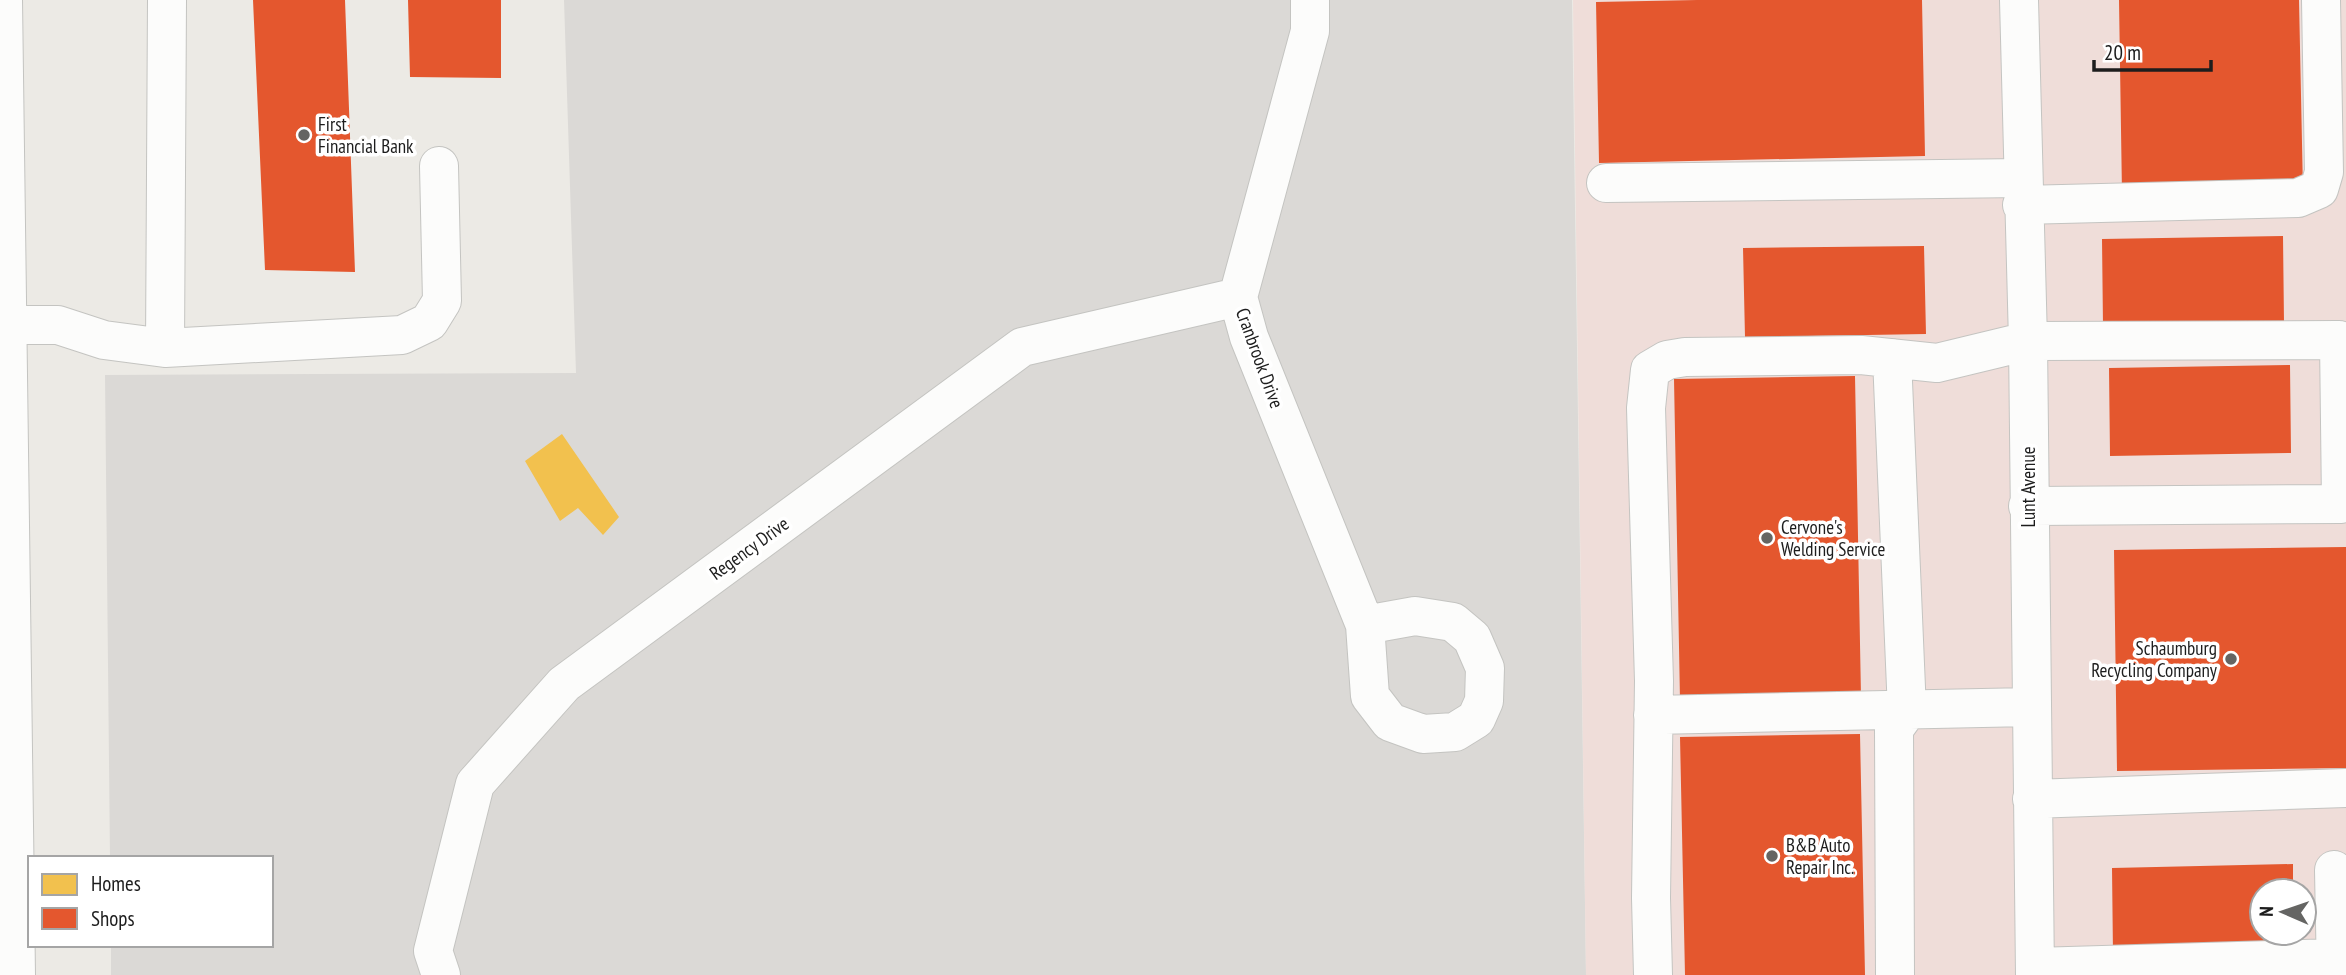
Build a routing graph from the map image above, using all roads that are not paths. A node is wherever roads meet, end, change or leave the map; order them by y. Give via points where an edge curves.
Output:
1 (3, 0) edge
2 (167, 0) edge
3 (1310, 0) edge
4 (2020, 0) edge
5 (2321, 0) edge
6 (439, 166) dead end
7 (1606, 183) dead end
8 (2022, 192) junction
9 (1238, 297) junction
10 (7, 325) junction
11 (2028, 341) junction
12 (165, 348) junction
13 (1892, 358) junction
14 (2028, 506) junction
15 (1365, 625) dead end
16 (2030, 707) junction
17 (1908, 711) junction
18 (1653, 715) junction
19 (2346, 788) edge
20 (2032, 799) junction
21 (2334, 870) dead end
22 (2336, 966) edge
23 (2035, 971) edge
24 (16, 975) edge
25 (441, 975) edge
26 (1653, 975) edge
27 (1895, 975) edge

1 - 10 street
2 - 12 street
3 - 9 street, Cranbrook Drive via 1310,31
4 - 8 street, Lunt Avenue
5 - 8 street via 2324,172 2319,189 2298,198
6 - 12 street via 442,301 429,322 402,335
7 - 8 street
8 - 11 street, Lunt Avenue
9 - 15 street, Cranbrook Drive
9 - 25 street, Regency Drive via 1022,346 564,684 475,784 433,951
10 - 12 street via 58,325 104,340
10 - 24 street
11 - 13 street via 1937,363
11 - 14 street, Lunt Avenue
11 - 14 street via 2339,340 2343,468 2341,504
13 - 17 street
13 - 18 street via 1685,357 1650,370 1646,408
14 - 16 street, Lunt Avenue
16 - 17 street
16 - 20 street, Lunt Avenue
17 - 18 street
17 - 27 street via 1894,729
18 - 26 street
19 - 20 street
20 - 23 street, Lunt Avenue
21 - 22 street
22 - 23 street

